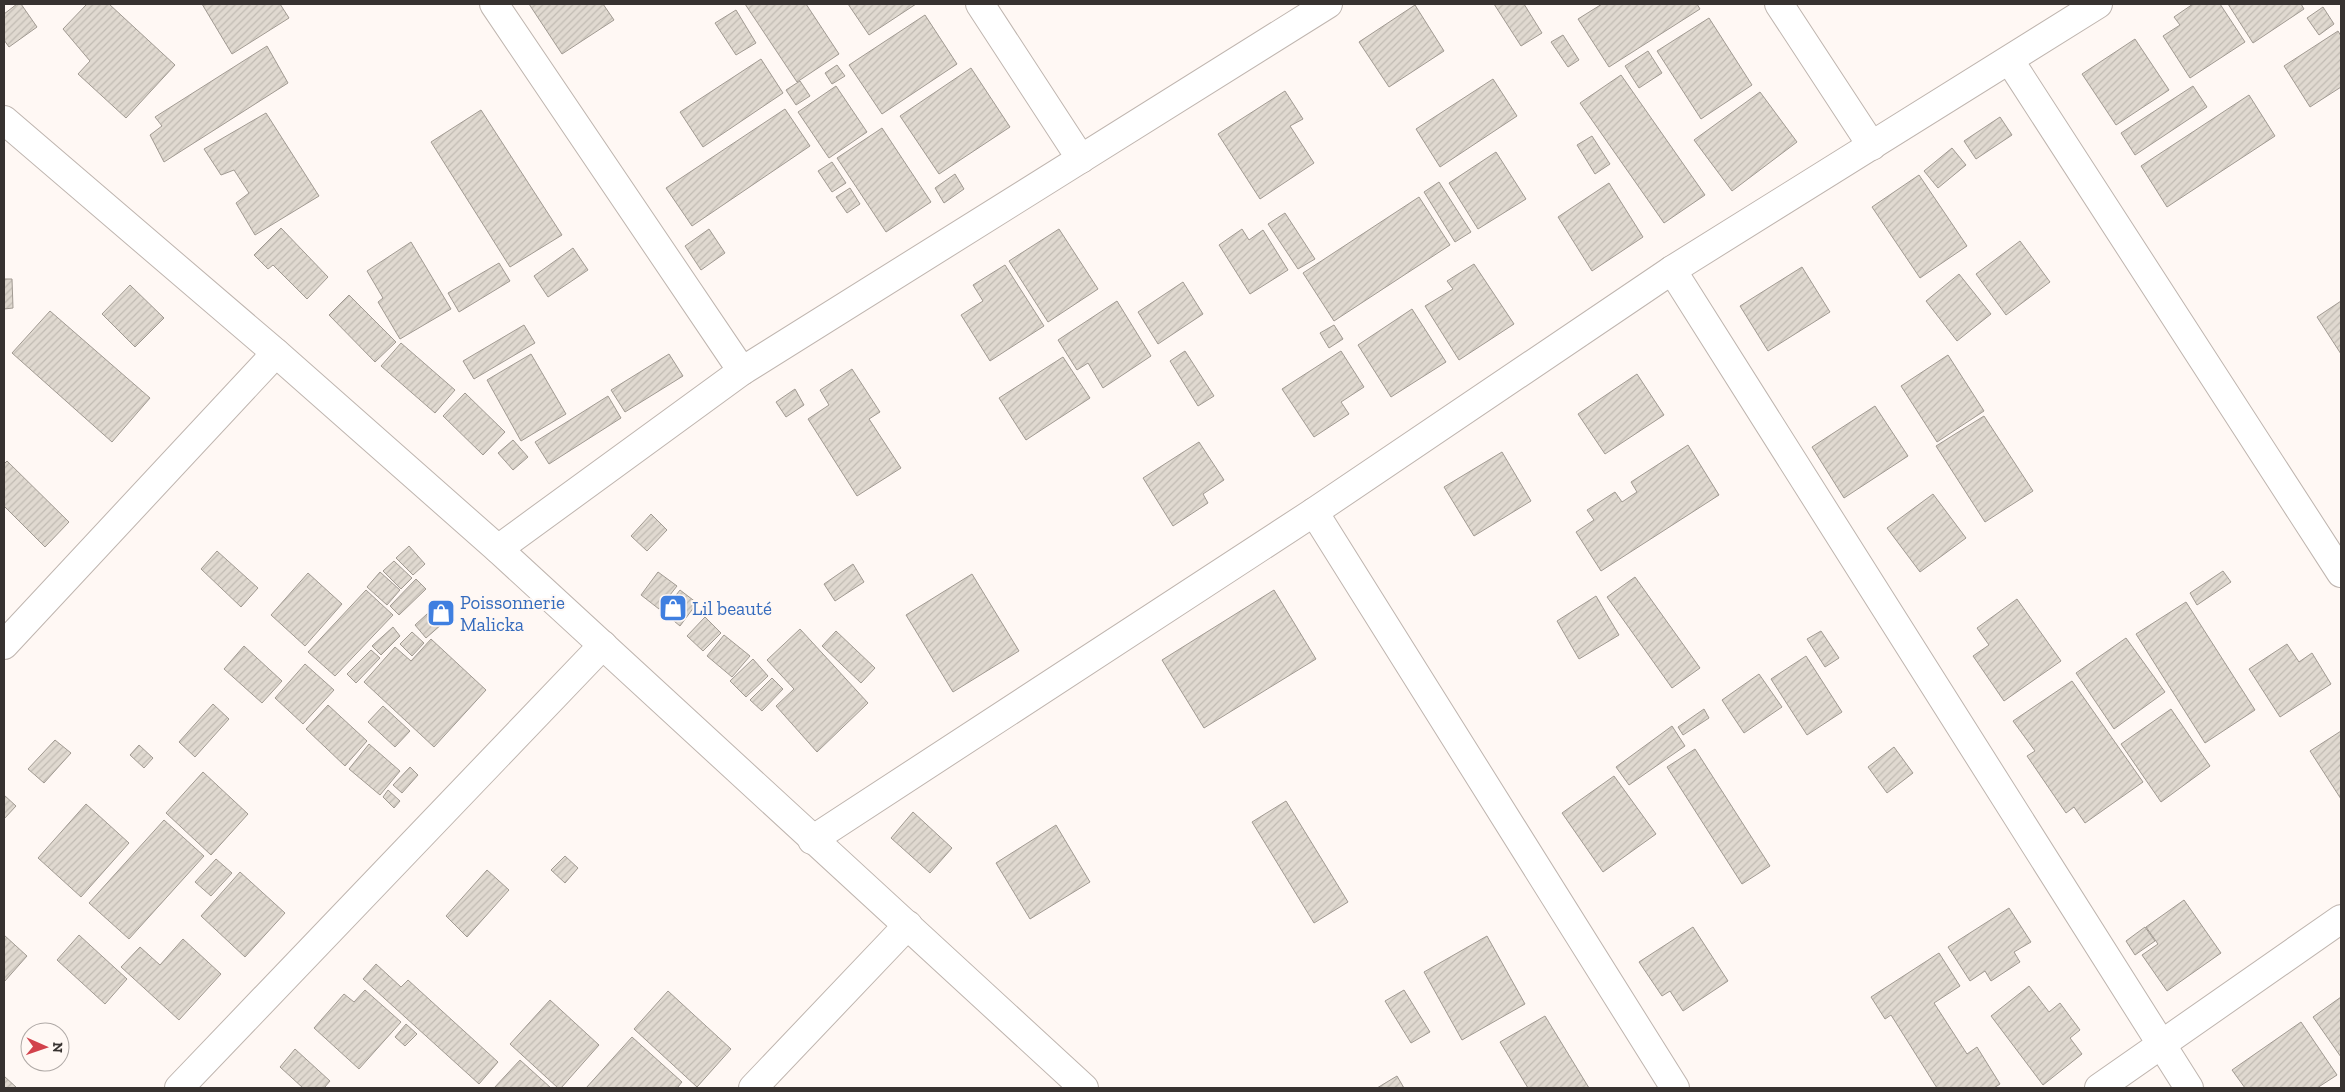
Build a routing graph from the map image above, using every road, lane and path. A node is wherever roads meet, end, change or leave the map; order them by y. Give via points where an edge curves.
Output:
1 (494, 4) edge
2 (980, 4) edge
3 (1328, 4) edge
4 (1779, 4) edge
5 (2098, 4) edge
6 (2010, 61) junction
7 (4, 120) edge
8 (1872, 146) junction
9 (1081, 159) junction
10 (1672, 270) junction
11 (276, 354) junction
12 (742, 371) junction
13 (1314, 512) junction
14 (498, 549) junction
15 (2341, 573) edge
16 (4, 645) edge
17 (604, 645) junction
18 (812, 840) junction
19 (2341, 919) edge
20 (908, 925) junction
21 (2162, 1046) junction
22 (179, 1088) edge
23 (753, 1088) edge
24 (1084, 1088) edge
25 (1675, 1088) edge
26 (2099, 1088) edge
27 (2189, 1088) edge

1 - 12 street
2 - 9 street
3 - 9 street
4 - 8 street
5 - 6 street
6 - 8 street
6 - 15 street
7 - 11 street
8 - 10 street
9 - 12 street
10 - 13 street
10 - 21 street
11 - 14 street
11 - 16 street
12 - 14 street
13 - 18 street
13 - 25 street
14 - 17 street
17 - 18 street
17 - 22 street
18 - 20 street
19 - 21 street
20 - 23 street
20 - 24 street
21 - 26 street
21 - 27 street

